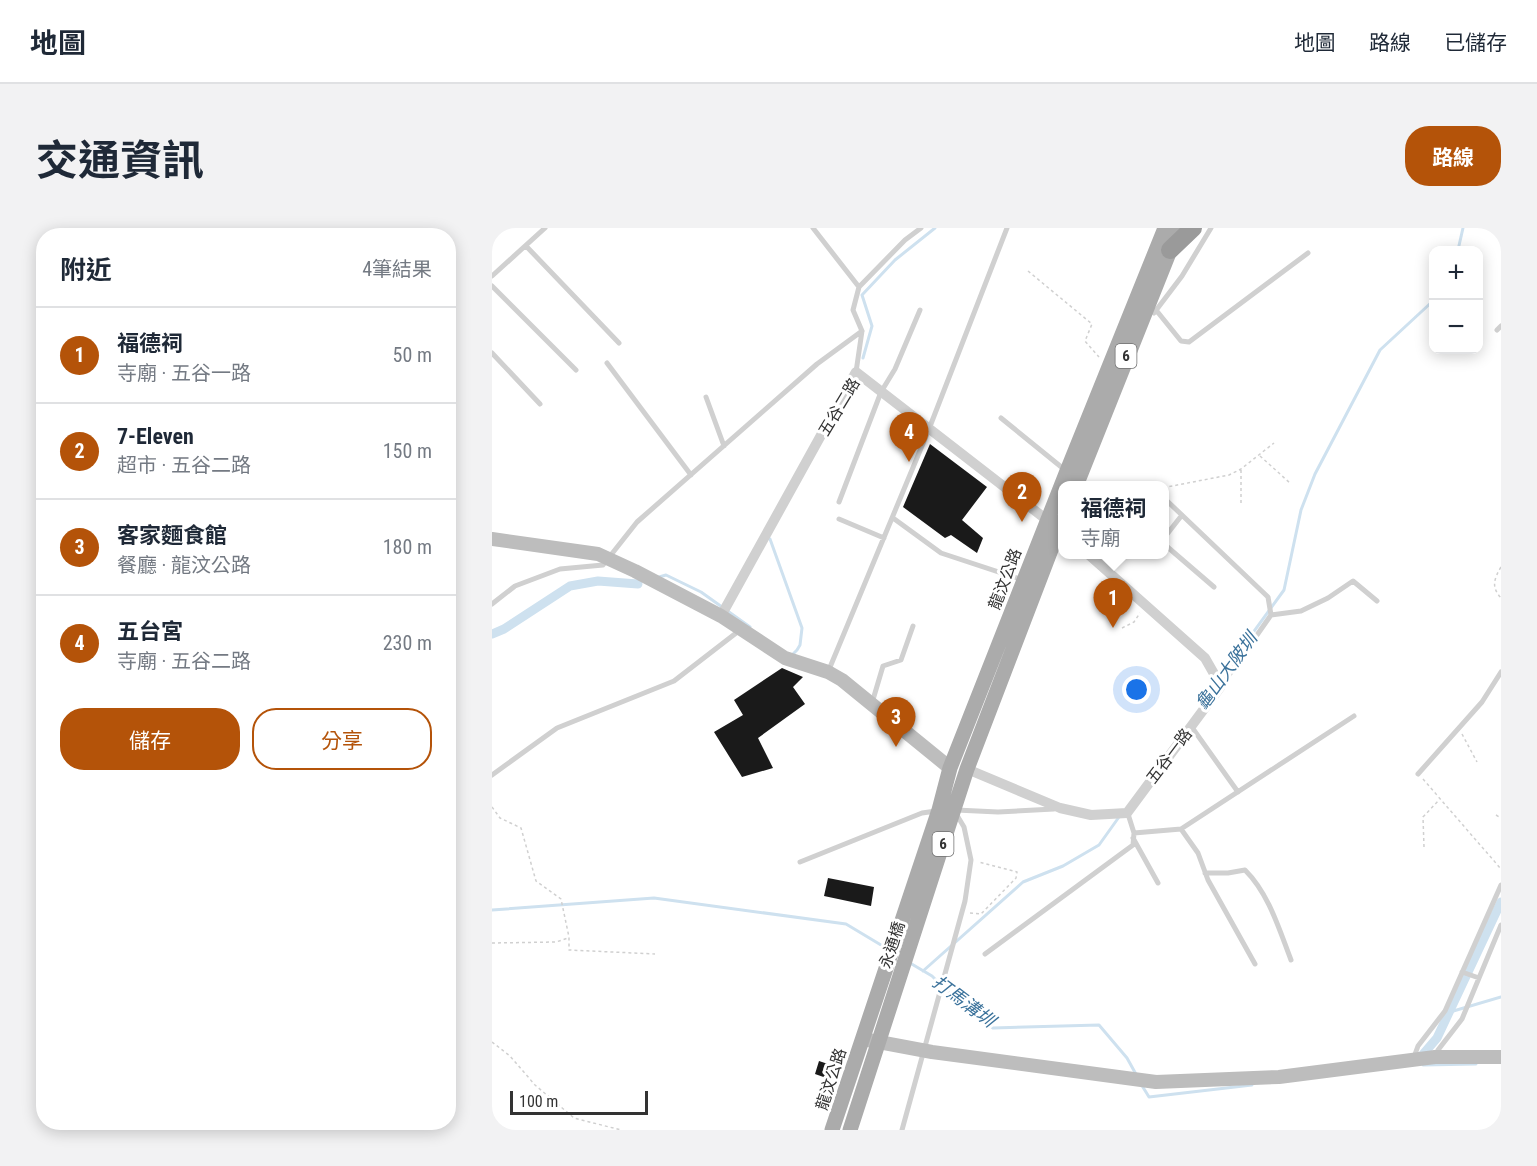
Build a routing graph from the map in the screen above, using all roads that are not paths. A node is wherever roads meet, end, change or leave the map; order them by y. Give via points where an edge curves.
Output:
1 (545, 228) edge
2 (813, 228) edge
3 (921, 228) edge
4 (1007, 228) edge
5 (1164, 228) edge
6 (1179, 228) edge
7 (1192, 228) edge
8 (1211, 228) edge
9 (526, 246) junction
10 (1170, 250) junction
11 (1308, 253) dead end
12 (492, 276) edge
13 (492, 286) edge
14 (859, 287) junction
15 (920, 310) dead end
16 (1156, 310) junction
17 (862, 331) junction
18 (1135, 334) junction
19 (619, 343) dead end
20 (492, 352) edge
21 (607, 363) dead end
22 (576, 370) dead end
23 (856, 372) junction
24 (881, 392) junction
25 (706, 397) dead end
26 (540, 404) dead end
27 (1001, 418) dead end
28 (929, 429) junction
29 (724, 446) junction
30 (1067, 471) junction
31 (691, 475) junction
32 (1065, 481) edge
33 (1078, 481) edge
34 (839, 502) dead end
35 (1169, 503) edge
36 (1182, 515) junction
37 (893, 518) junction
38 (839, 519) dead end
39 (1057, 526) edge
40 (1169, 532) edge
41 (884, 538) junction
42 (492, 539) edge
43 (1169, 548) edge
44 (608, 559) junction
45 (1093, 559) edge
46 (1024, 580) junction
47 (1214, 587) dead end
48 (1377, 601) dead end
49 (492, 604) edge
50 (722, 614) junction
51 (1271, 615) junction
52 (913, 626) dead end
53 (741, 629) junction
54 (828, 672) junction
55 (1501, 672) edge
56 (1221, 686) junction
57 (872, 703) junction
58 (1354, 716) dead end
59 (1191, 726) junction
60 (950, 768) junction
61 (966, 769) junction
62 (1418, 774) road end
63 (492, 775) edge
64 (1238, 792) junction
65 (1060, 808) junction
66 (946, 810) junction
67 (1127, 813) junction
68 (1182, 829) junction
69 (1134, 836) junction
70 (800, 862) dead end
71 (1205, 873) junction
72 (1158, 883) dead end
73 (1501, 885) edge
74 (904, 913) joint
75 (920, 919) joint
76 (1501, 925) edge
77 (985, 954) dead end
78 (1291, 960) dead end
79 (1255, 964) dead end
80 (1462, 972) junction
81 (1479, 978) junction
82 (863, 1038) junction
83 (879, 1042) junction
84 (922, 1050) junction
85 (1435, 1057) junction
86 (1501, 1057) edge
87 (1413, 1059) junction
88 (832, 1130) edge
89 (850, 1130) edge
90 (902, 1130) edge

1 - 9 lane
2 - 14 lane
3 - 14 lane
4 - 28 lane
5 - 30 main road, 龍汶公路 / 6
6 - 10 main road, 6
7 - 10 highway
8 - 16 lane
9 - 12 lane
9 - 19 lane
10 - 18 main road, 6
11 - 16 lane via 1189,342 1181,341
13 - 22 lane
14 - 17 lane via 853,310
15 - 24 lane
16 - 18 lane
17 - 23 lane
17 - 29 lane via 817,364
18 - 33 main road, 6
20 - 26 lane
21 - 31 lane
23 - 24 street, 五谷二路
23 - 50 street, 五谷二路
24 - 28 street, 五谷二路
24 - 34 lane
25 - 29 lane
27 - 30 lane
28 - 37 lane
28 - 39 street, 五谷二路
29 - 31 lane
30 - 32 main road, 龍汶公路 / 6
31 - 44 lane via 637,522
35 - 36 lane
36 - 40 lane
36 - 51 lane via 1268,597
37 - 41 lane
37 - 46 lane via 941,554
38 - 41 lane
39 - 46 main road, 龍汶公路 / 6
39 - 61 main road, 龍汶公路 / 6
41 - 54 lane
42 - 44 street via 598,554
43 - 47 lane
44 - 49 lane via 603,565 560,569 515,586
44 - 50 street
45 - 56 street via 1205,658
46 - 60 main road, 龍汶公路 / 6
48 - 51 lane via 1353,581 1301,611
50 - 53 street
51 - 56 lane
52 - 57 lane via 901,660 883,666
53 - 54 street via 785,658
53 - 63 lane via 674,681 557,728
54 - 57 street
55 - 62 lane via 1482,702
56 - 59 street, 五谷一路
57 - 60 street
58 - 64 lane
59 - 64 lane
59 - 67 street, 五谷一路
60 - 61 main road
60 - 66 main road, 龍汶公路 / 6
61 - 65 street
61 - 66 main road, 龍汶公路 / 6
64 - 68 lane
65 - 66 lane
65 - 67 street via 1090,815
66 - 70 lane via 922,813
66 - 74 main road, 龍汶公路 / 6
66 - 75 main road, 龍汶公路 / 6
66 - 84 lane via 964,827 971,860 964,901
67 - 69 lane
68 - 69 lane
68 - 71 lane via 1198,853
69 - 72 lane
69 - 77 lane via 1133,845
71 - 78 lane via 1245,870 1255,880 1268,901
71 - 79 lane
73 - 80 lane
74 - 82 main road, 永通橋 / 6
75 - 83 main road, 永通橋 / 6
76 - 81 lane
80 - 81 lane
80 - 87 lane via 1445,1011 1418,1046
81 - 85 lane via 1462,1019
82 - 83 street
82 - 88 main road, 龍汶公路 / 6
83 - 84 street
83 - 89 main road, 龍汶公路 / 6
84 - 87 street via 1156,1082 1279,1077
84 - 90 lane
85 - 86 street
85 - 87 street

